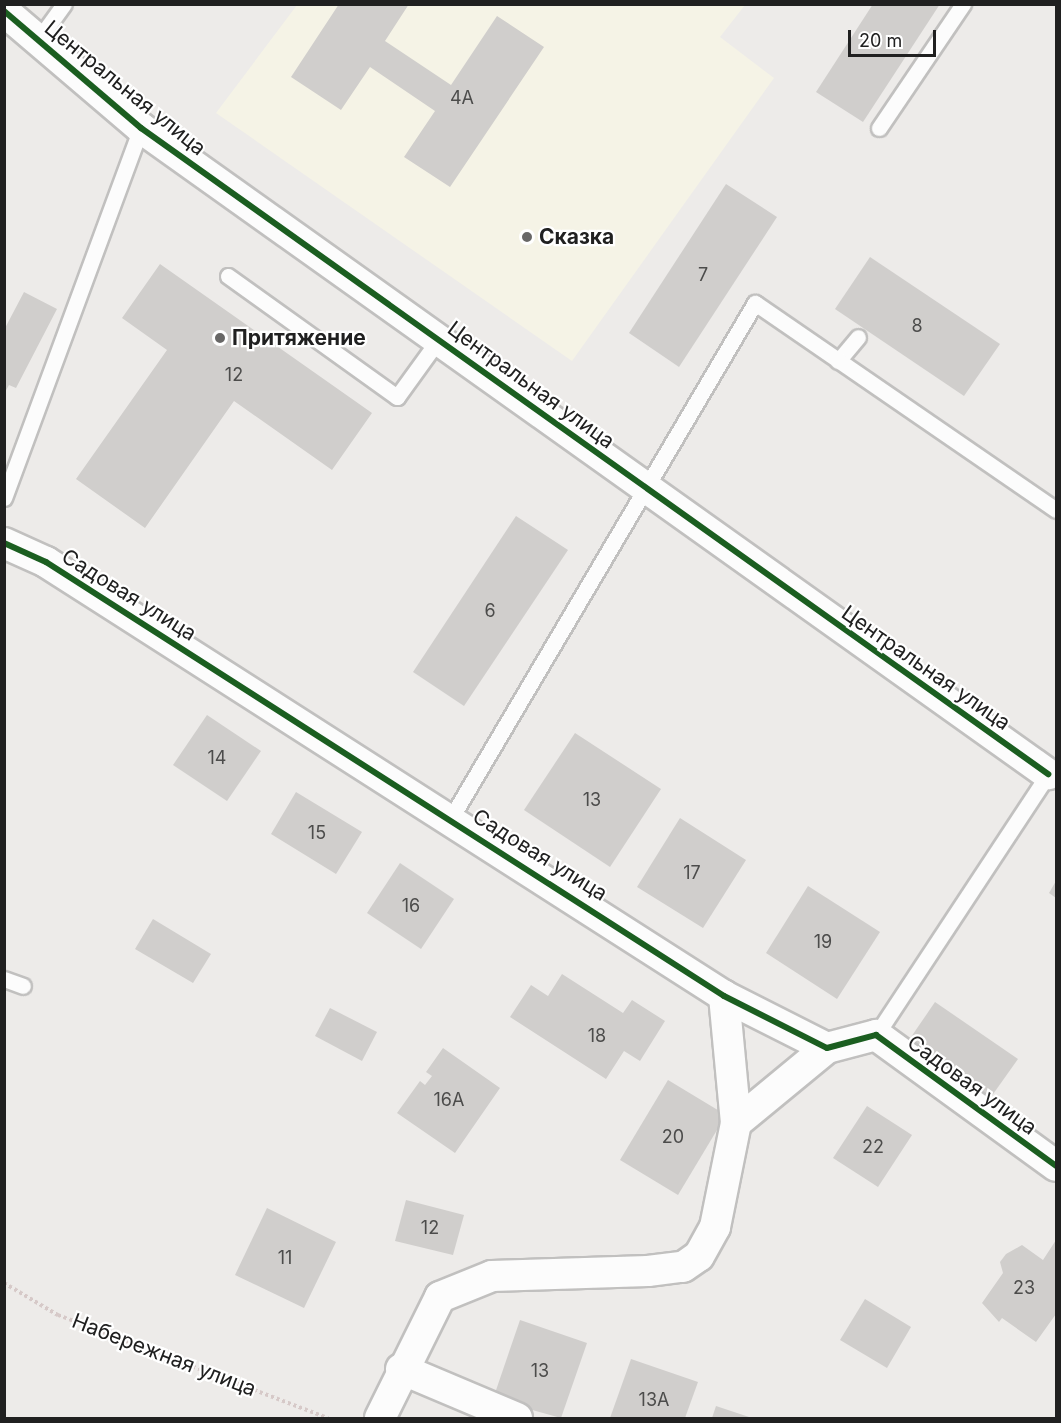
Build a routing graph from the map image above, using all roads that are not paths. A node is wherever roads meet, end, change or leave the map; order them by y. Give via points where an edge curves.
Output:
1 (64, 4) edge
2 (963, 4) edge
3 (4, 11) edge
4 (38, 40) junction
5 (141, 128) junction
6 (879, 128) dead end
7 (228, 276) dead end
8 (858, 336) dead end
9 (439, 339) junction
10 (838, 361) junction
11 (642, 486) junction
12 (4, 498) edge
13 (1056, 510) edge
14 (4, 543) edge
15 (1052, 768) edge
16 (451, 818) junction
17 (4, 979) edge
18 (23, 986) dead end
19 (724, 996) junction
20 (876, 1035) junction
21 (827, 1048) junction
22 (736, 1122) junction
23 (1056, 1166) edge
24 (401, 1369) junction
25 (380, 1419) edge
26 (517, 1419) edge

1 - 4 lane
2 - 6 lane
3 - 4 street, Центральная улица
4 - 5 street, Центральная улица
5 - 9 street, Центральная улица
5 - 12 lane
7 - 9 lane via 397,398
8 - 10 lane
9 - 11 street, Центральная улица
10 - 11 lane via 755,303
10 - 13 lane
11 - 15 street, Центральная улица
11 - 16 lane
14 - 16 street, Садовая улица via 46,562
15 - 20 lane
16 - 19 street, Садовая улица
17 - 18 lane
19 - 21 street, Садовая улица
19 - 22 street
20 - 21 street, Садовая улица
20 - 23 street, Садовая улица
21 - 22 street
22 - 24 street via 715,1227 699,1256 683,1267 648,1271 492,1276 440,1297
24 - 25 street
24 - 26 street

